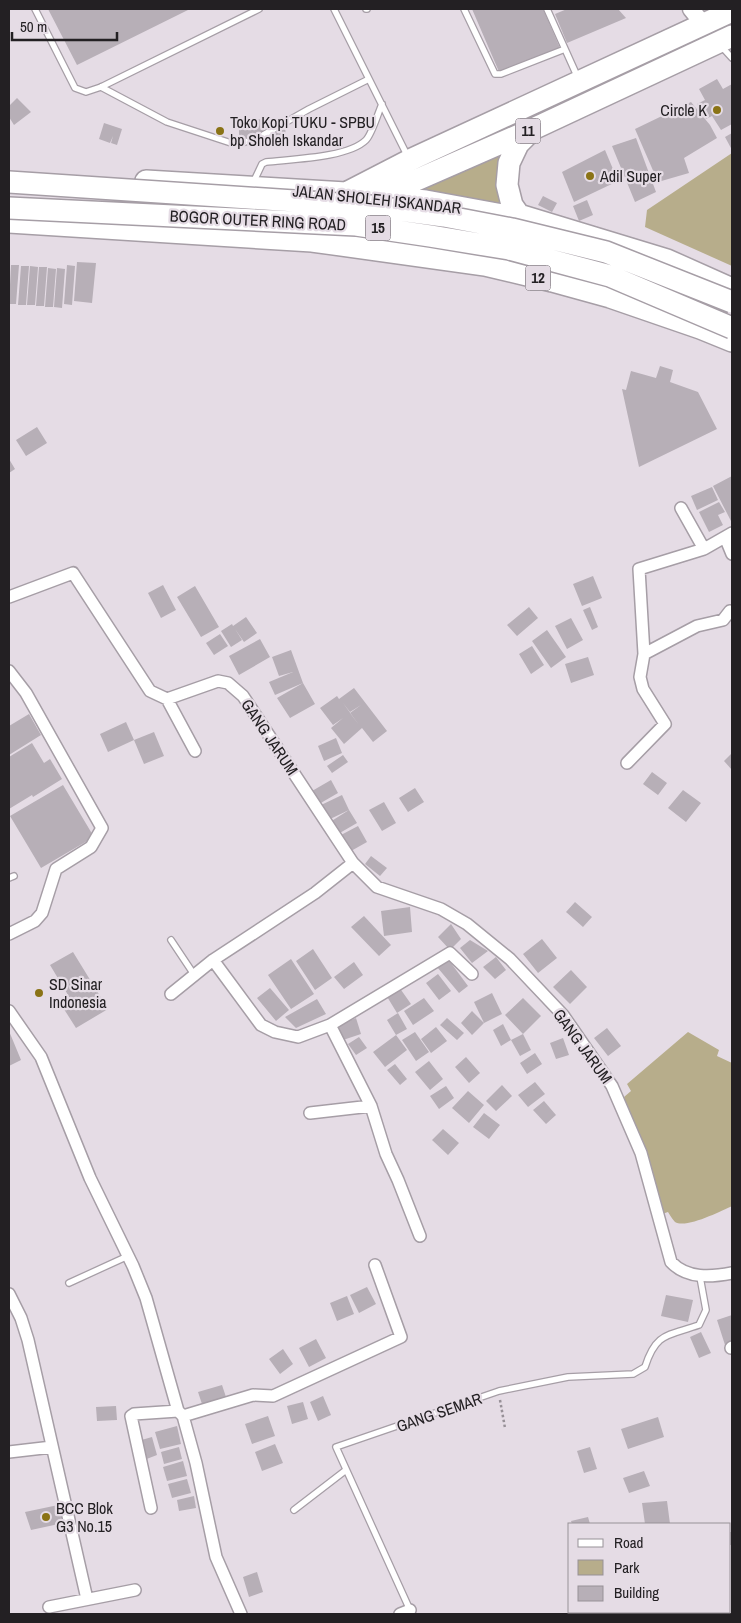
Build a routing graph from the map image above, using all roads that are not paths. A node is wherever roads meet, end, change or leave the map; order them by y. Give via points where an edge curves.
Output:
1 (35, 9) edge
2 (259, 9) edge
3 (334, 9) edge
4 (464, 9) edge
5 (547, 9) edge
6 (732, 11) edge
7 (698, 17) edge
8 (725, 39) edge
9 (565, 49) junction
10 (732, 58) edge
11 (369, 80) junction
12 (580, 83) junction
13 (101, 87) junction
14 (382, 104) junction
15 (533, 129) junction
16 (410, 160) junction
17 (9, 171) edge
18 (9, 182) edge
19 (251, 187) junction
20 (346, 193) junction
21 (379, 197) junction
22 (9, 208) edge
23 (519, 216) junction
24 (9, 222) edge
25 (312, 241) junction
26 (337, 244) junction
27 (732, 289) edge
28 (732, 302) edge
29 (732, 328) edge
30 (732, 342) edge
31 (681, 508) dead end
32 (728, 535) edge
33 (704, 549) junction
34 (732, 554) edge
35 (9, 597) edge
36 (730, 611) dead end
37 (644, 654) junction
38 (9, 671) edge
39 (167, 699) junction
40 (195, 751) dead end
41 (627, 763) dead end
42 (353, 863) junction
43 (9, 934) edge
44 (171, 940) dead end
45 (213, 960) junction
46 (472, 974) dead end
47 (195, 976) junction
48 (171, 994) dead end
49 (9, 1010) edge
50 (330, 1025) junction
51 (371, 1106) junction
52 (310, 1113) dead end
53 (420, 1236) dead end
54 (128, 1256) junction
55 (375, 1265) dead end
56 (732, 1273) edge
57 (700, 1277) junction
58 (69, 1282) dead end
59 (9, 1294) edge
60 (180, 1413) junction
61 (52, 1447) junction
62 (9, 1452) edge
63 (346, 1470) junction
64 (151, 1508) dead end
65 (294, 1510) dead end
66 (135, 1590) dead end
67 (88, 1599) junction
68 (49, 1608) dead end
69 (405, 1612) edge
70 (241, 1614) edge

1 - 13 lane via 75,88 86,92
2 - 13 lane
3 - 11 lane
4 - 9 lane via 495,74
5 - 9 lane
6 - 7 highway, 11
7 - 12 highway, 11
8 - 10 lane
8 - 15 highway, 11
9 - 12 lane
11 - 13 lane via 308,109 258,138 242,143 231,143 167,122
11 - 14 lane
12 - 16 highway, 11
14 - 16 lane
14 - 19 lane via 368,139 356,147 339,153 266,162
15 - 21 highway, 11
15 - 23 highway via 518,144 509,163 507,185 512,205
16 - 20 highway, 11
17 - 19 highway, JALAN SHOLEH ISKANDAR
18 - 28 highway, BOGOR OUTER RING ROAD / 15, bridge via 369,206 444,216 606,252
19 - 20 highway, JALAN SHOLEH ISKANDAR
20 - 21 highway, JALAN SHOLEH ISKANDAR
20 - 25 highway, 11
21 - 23 highway, JALAN SHOLEH ISKANDAR
21 - 26 highway, 11
22 - 29 highway, BOGOR OUTER RING ROAD / 15, bridge via 356,225 440,237 509,249 610,276
23 - 27 highway, JALAN SHOLEH ISKANDAR via 668,260
24 - 25 highway
25 - 26 highway
26 - 30 highway, 12 via 485,265 552,281 619,300
31 - 33 street
32 - 33 street
32 - 34 street
33 - 37 street via 639,569
35 - 39 street via 74,573 150,691
36 - 37 street via 722,620 698,626
37 - 41 street via 640,677 643,689 664,724
38 - 43 street via 26,693 102,828 91,847 56,869 42,913 35,921
39 - 40 street
39 - 42 street, GANG JARUM via 218,681 228,683 243,696
42 - 45 street
42 - 57 street, GANG JARUM via 377,888 441,909 467,924 510,959 563,1015 612,1086 641,1153 671,1262 678,1270
44 - 47 lane
45 - 47 street
45 - 50 street via 261,1025 298,1037
46 - 50 street via 450,953
47 - 48 street
49 - 54 street via 41,1057 90,1178
50 - 51 street
51 - 52 street
51 - 53 street via 386,1154
54 - 58 lane
54 - 60 street via 146,1298
55 - 60 street via 401,1337 272,1396 252,1395
56 - 57 street, GANG JARUM
57 - 63 lane, GANG SEMAR via 706,1310 699,1326 659,1339 650,1352 646,1367 633,1374 568,1377 499,1391 336,1447
59 - 61 street via 28,1340
60 - 64 street via 131,1416
60 - 70 street via 196,1463 216,1557
61 - 62 street
61 - 67 street
63 - 65 lane
63 - 69 lane, GANG SEMAR
66 - 67 street
67 - 68 street

